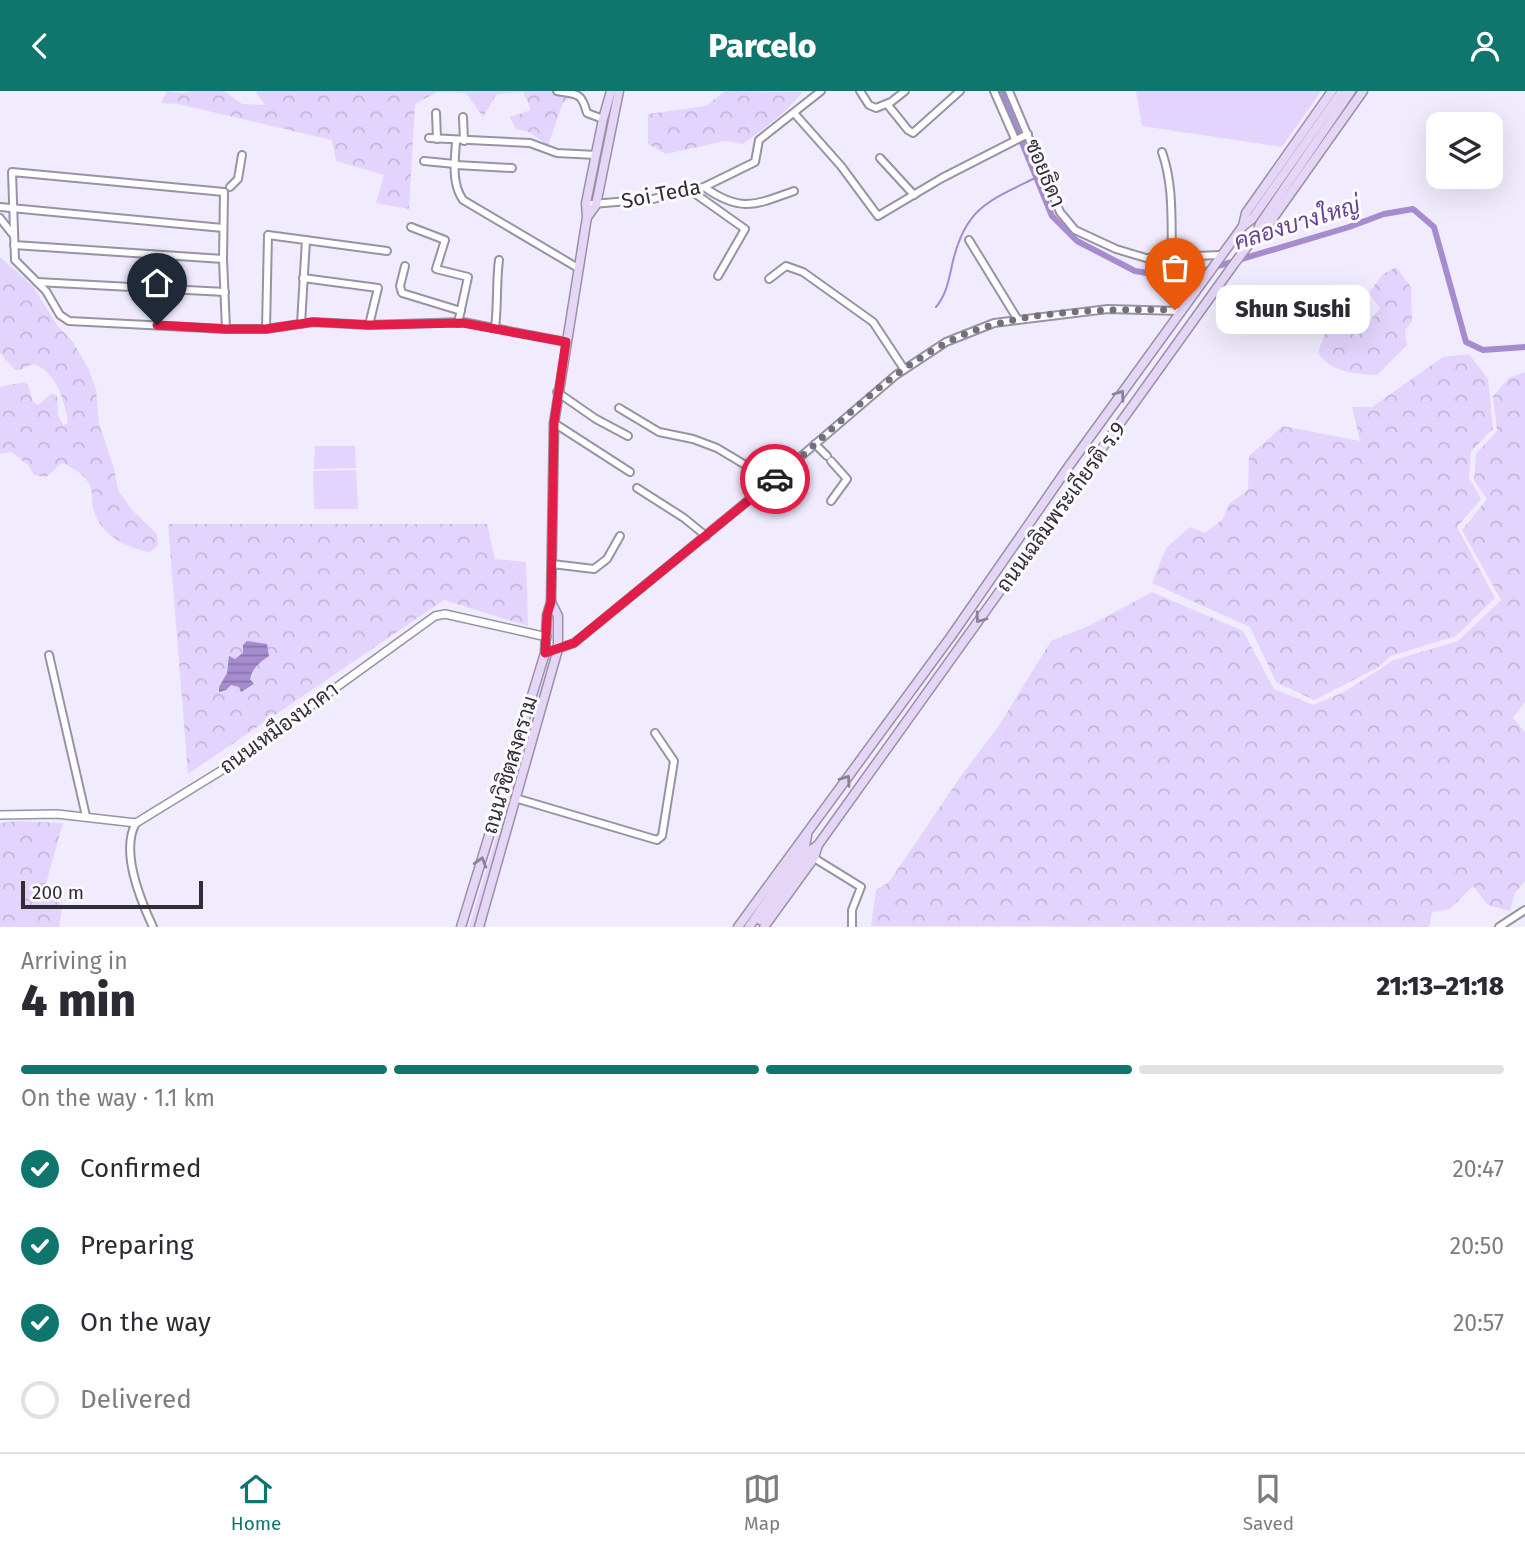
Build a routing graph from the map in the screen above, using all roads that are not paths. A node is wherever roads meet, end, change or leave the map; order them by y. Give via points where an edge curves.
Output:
1 (556, 91) edge
2 (611, 91) edge
3 (619, 91) edge
4 (821, 91) edge
5 (860, 91) edge
6 (905, 91) edge
7 (960, 91) edge
8 (994, 91) edge
9 (1009, 91) edge
10 (1332, 91) edge
11 (1342, 91) edge
12 (1351, 91) edge
13 (1363, 91) edge
14 (887, 104) junction
15 (436, 113) dead end
16 (794, 113) junction
17 (463, 117) dead end
18 (603, 119) junction
19 (1028, 134) junction
20 (429, 138) dead end
21 (437, 139) junction
22 (1015, 139) junction
23 (460, 141) junction
24 (1162, 152) dead end
25 (242, 155) dead end
26 (596, 155) junction
27 (880, 158) dead end
28 (424, 161) dead end
29 (455, 164) junction
30 (512, 168) dead end
31 (230, 187) dead end
32 (704, 187) junction
33 (690, 190) junction
34 (794, 191) dead end
35 (914, 195) junction
36 (591, 204) junction
37 (0, 207) edge
38 (13, 209) junction
39 (0, 218) edge
40 (1243, 226) junction
41 (223, 227) junction
42 (411, 227) dead end
43 (1256, 235) junction
44 (14, 236) junction
45 (306, 240) junction
46 (969, 240) dead end
47 (14, 244) junction
48 (387, 251) dead end
49 (1220, 255) junction
50 (1172, 257) junction
51 (223, 259) junction
52 (499, 260) dead end
53 (404, 266) dead end
54 (578, 268) junction
55 (718, 276) dead end
56 (303, 278) junction
57 (769, 279) dead end
58 (37, 282) junction
59 (225, 292) junction
60 (461, 310) junction
61 (1180, 311) junction
62 (1018, 320) junction
63 (458, 323) junction
64 (301, 324) junction
65 (369, 325) junction
66 (495, 328) junction
67 (226, 329) junction
68 (266, 329) junction
69 (566, 342) junction
70 (904, 369) junction
71 (557, 392) junction
72 (619, 408) dead end
73 (554, 423) junction
74 (628, 436) dead end
75 (815, 444) junction
76 (630, 472) dead end
77 (772, 481) junction
78 (637, 488) dead end
79 (831, 501) dead end
80 (620, 535) dead end
81 (706, 536) junction
82 (552, 564) junction
83 (551, 602) junction
84 (547, 637) junction
85 (558, 649) junction
86 (545, 653) junction
87 (49, 655) dead end
88 (655, 733) dead end
89 (515, 798) junction
90 (0, 815) edge
91 (86, 817) junction
92 (136, 823) junction
93 (807, 836) junction
94 (818, 845) junction
95 (814, 858) junction
96 (1525, 910) edge
97 (152, 927) edge
98 (461, 927) edge
99 (479, 927) edge
100 (738, 927) edge
101 (748, 927) edge
102 (755, 927) edge
103 (764, 927) edge
104 (852, 927) edge
105 (1499, 927) edge

1 - 18 street via 580,96 587,113
2 - 18 main road, ถนนวิชิตสงคราม
3 - 36 main road, ถนนวิชิตสงคราม
4 - 16 street, Soi Teda
5 - 14 street via 872,107
6 - 14 street
7 - 14 street via 914,133
8 - 22 street
9 - 19 street, ซอยธิดา
10 - 40 main road, ถนนเฉลิมพระเกียรติ ร.9 via 1246,213
11 - 40 main road
12 - 43 main road
13 - 43 main road, ถนนเฉลิมพระเกียรติ ร.9 via 1266,228
15 - 21 street
16 - 32 street, Soi Teda via 759,140 755,162
16 - 35 street via 878,216
17 - 23 street
18 - 26 main road, ถนนวิชิตสงคราม
19 - 22 street
19 - 50 street, ซอยธิดา via 1060,212 1075,230 1116,250 1146,258
20 - 21 street
21 - 23 street
22 - 35 street
23 - 26 street via 530,143 557,153
23 - 29 street
24 - 50 street via 1170,184
25 - 31 street via 238,179
26 - 36 main road, ถนนวิชิตสงคราม
27 - 35 street
28 - 29 street
29 - 30 street
29 - 54 street via 463,200
32 - 33 street, Soi Teda
32 - 34 street via 745,205
33 - 36 street, Soi Teda via 653,199
33 - 55 street via 745,229
36 - 54 main road, ถนนวิชิตสงคราม
37 - 38 street
38 - 41 street
38 - 41 street via 12,172 99,179 223,192
38 - 44 street
39 - 44 street
40 - 49 main road, ถนนเฉลิมพระเกียรติ ร.9
41 - 51 street
42 - 60 street via 445,240 436,269 468,277
43 -> 94 main road, ถนนเฉลิมพระเกียรติ ร.9
44 - 47 street
45 - 48 street
45 - 56 street
45 - 68 street via 268,235
46 - 62 street
47 - 51 street
47 - 58 street via 15,260
49 - 50 street, ซอยธิดา
49 - 61 main road, ถนนเฉลิมพระเกียรติ ร.9
51 - 59 street
52 - 66 street
53 - 60 street via 402,293
54 - 69 main road, ถนนวิชิตสงคราม
56 - 64 street
56 - 65 street via 378,288
57 - 70 street via 786,266 803,272 874,323
58 - 59 street
58 - 67 street via 69,321
59 - 67 street
60 - 63 street
61 - 62 street via 1108,309
93 -> 61 main road, ถนนเฉลิมพระเกียรติ ร.9
62 - 70 street via 994,323 946,342
63 - 65 street
63 - 66 street
64 - 65 street
64 - 68 street
66 - 69 street
67 - 68 street
69 - 71 main road, ถนนวิชิตสงคราม
70 - 75 street
71 - 73 main road, ถนนวิชิตสงคราม
71 - 74 street
72 - 77 street via 659,432 717,448
73 - 76 street
73 - 82 main road, ถนนวิชิตสงคราม
75 - 77 street
75 - 79 street via 847,479
77 - 81 street
78 - 81 street
80 - 82 street via 607,559 594,569
81 - 85 street via 574,643
82 - 83 main road, ถนนวิชิตสงคราม
83 - 84 main road, ถนนวิชิตสงคราม
83 - 85 main road, ถนนวิชิตสงคราม via 558,616
84 - 86 main road, ถนนวิชิตสงคราม
84 - 92 street, ถนนเหมืองนาคา via 445,614 435,616 219,772
85 - 86 street
85 - 89 main road, ถนนวิชิตสงคราม
98 -> 86 main road, ถนนวิชิตสงคราม
87 - 91 street
88 - 89 street via 674,761 662,836 657,840
89 - 99 main road, ถนนวิชิตสงคราม
90 - 91 street
91 - 92 street
92 - 97 street via 129,835 137,893
93 - 100 main road, ถนนเฉลิมพระเกียรติ ร.9
93 - 101 main road via 805,846
94 - 95 main road, ถนนเฉลิมพระเกียรติ ร.9
94 - 102 main road
95 - 103 main road, ถนนเฉลิมพระเกียรติ ร.9
95 - 104 street via 861,887 852,910
96 - 105 street

